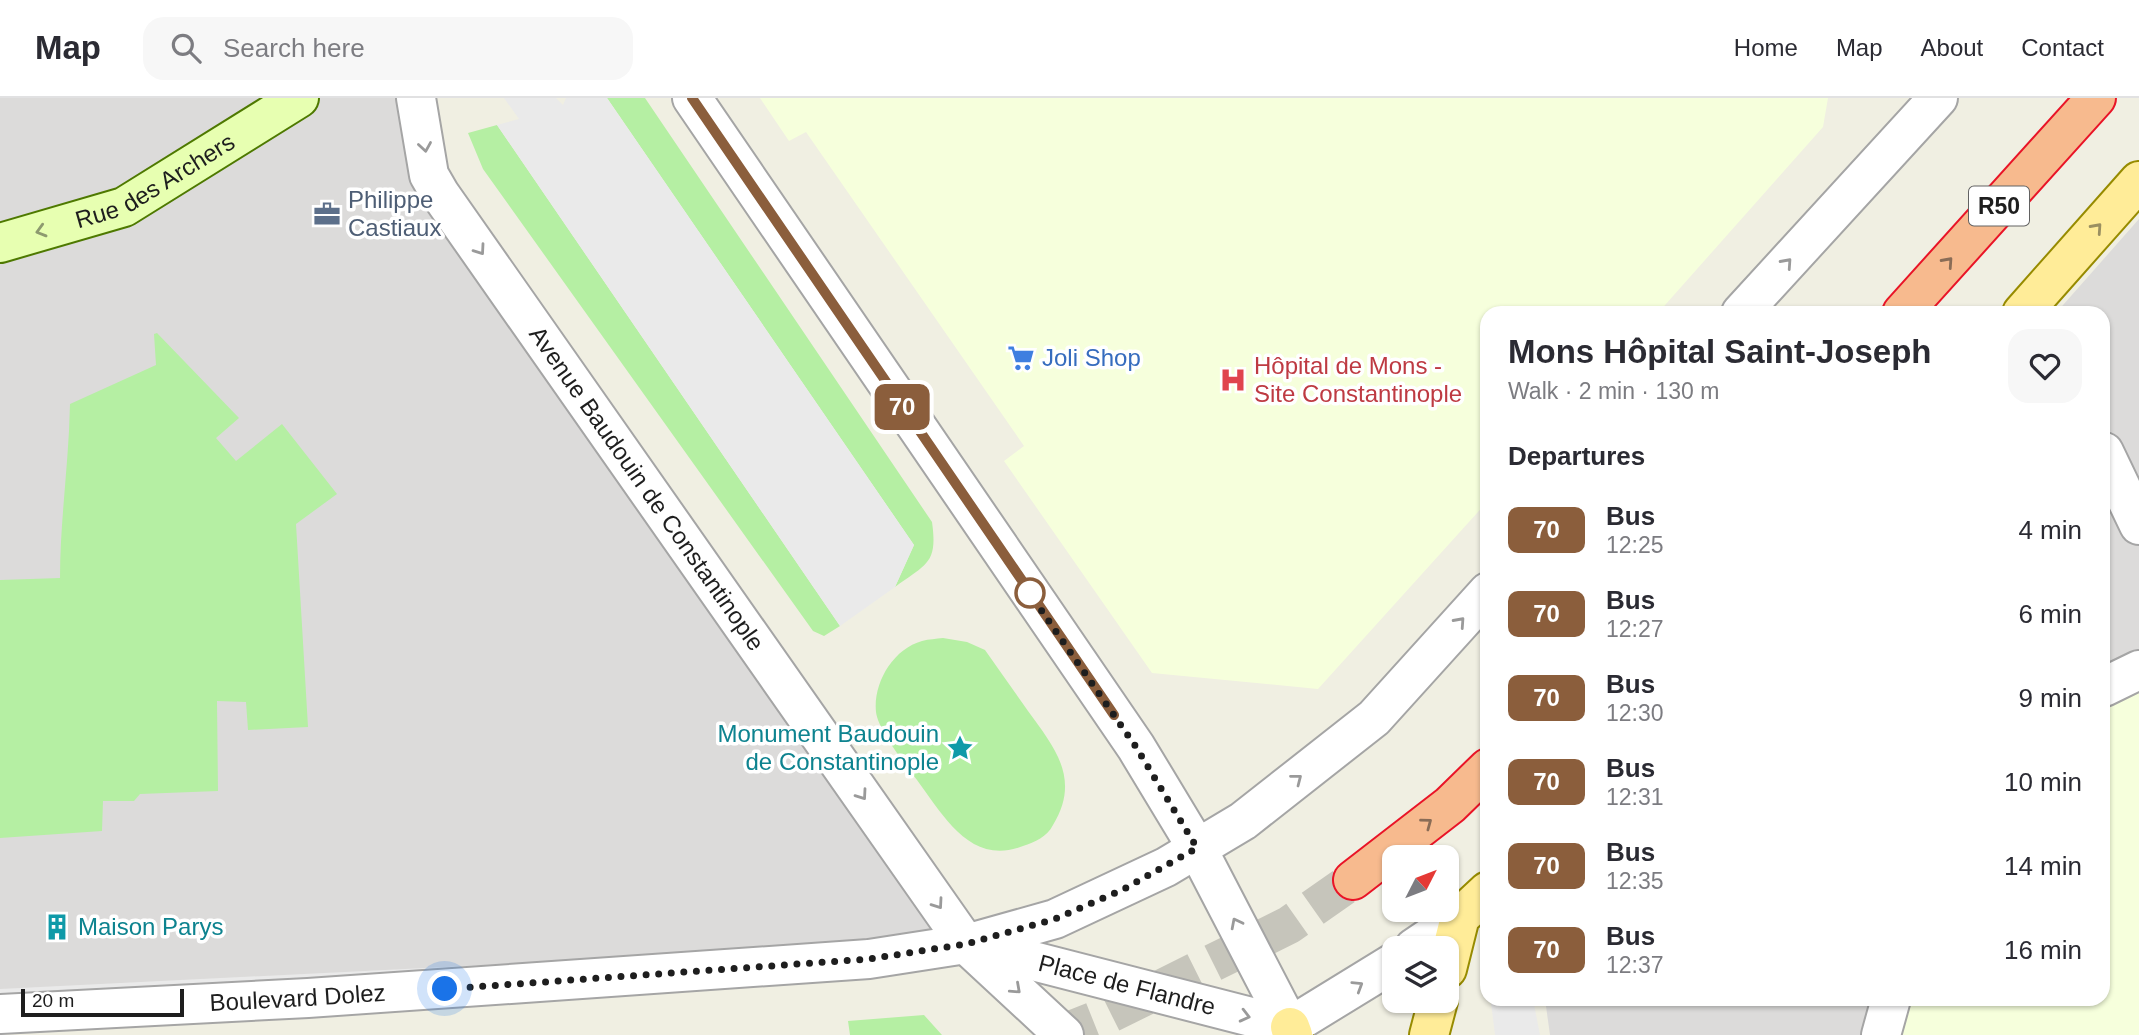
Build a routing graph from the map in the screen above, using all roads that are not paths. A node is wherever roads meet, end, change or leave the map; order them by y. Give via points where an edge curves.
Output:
1 (299, 98) edge
2 (416, 98) edge
3 (692, 98) edge
4 (2096, 98) edge
5 (1930, 101) edge
6 (2139, 181) edge
7 (0, 243) edge
8 (1747, 306) edge
9 (1908, 306) edge
10 (2028, 306) edge
11 (2110, 465) edge
12 (2139, 525) edge
13 (1480, 601) edge
14 (2139, 670) edge
15 (2110, 684) edge
16 (1480, 776) edge
17 (1197, 848) junction
18 (911, 865) joint
19 (1353, 880) tunnel mouth
20 (1480, 898) edge
21 (1460, 917) edge
22 (1453, 922) edge
23 (1432, 936) edge
24 (966, 944) junction
25 (887, 956) joint
26 (1382, 970) edge
27 (1889, 1006) edge
28 (1435, 1013) edge
29 (0, 1014) edge
30 (1295, 1026) edge
31 (1064, 1035) edge
32 (1429, 1035) edge
33 (1881, 1035) edge

1 -> 7 main road, Rue des Archers via 124,207
2 -> 18 street, Avenue Baudouin de Constantinople via 429,175 440,194
3 - 17 street via 1136,747
9 -> 4 highway, R50
8 -> 5 street
10 -> 6 main road
11 - 12 street
17 -> 13 street, Place de Flandre via 1243,821 1374,718
14 - 15 street
19 -> 16 highway via 1450,805
17 - 24 street, Place de Flandre via 1122,890 1055,919
30 -> 17 street
18 -> 24 street, Place de Flandre
20 - 21 main road
22 - 23 street
24 - 25 street, Place de Flandre
24 -> 30 street, Place de Flandre
24 -> 31 street, Place de Flandre
25 - 29 street, Boulevard Dolez via 418,991
30 -> 26 street
27 - 33 street
28 - 32 main road

